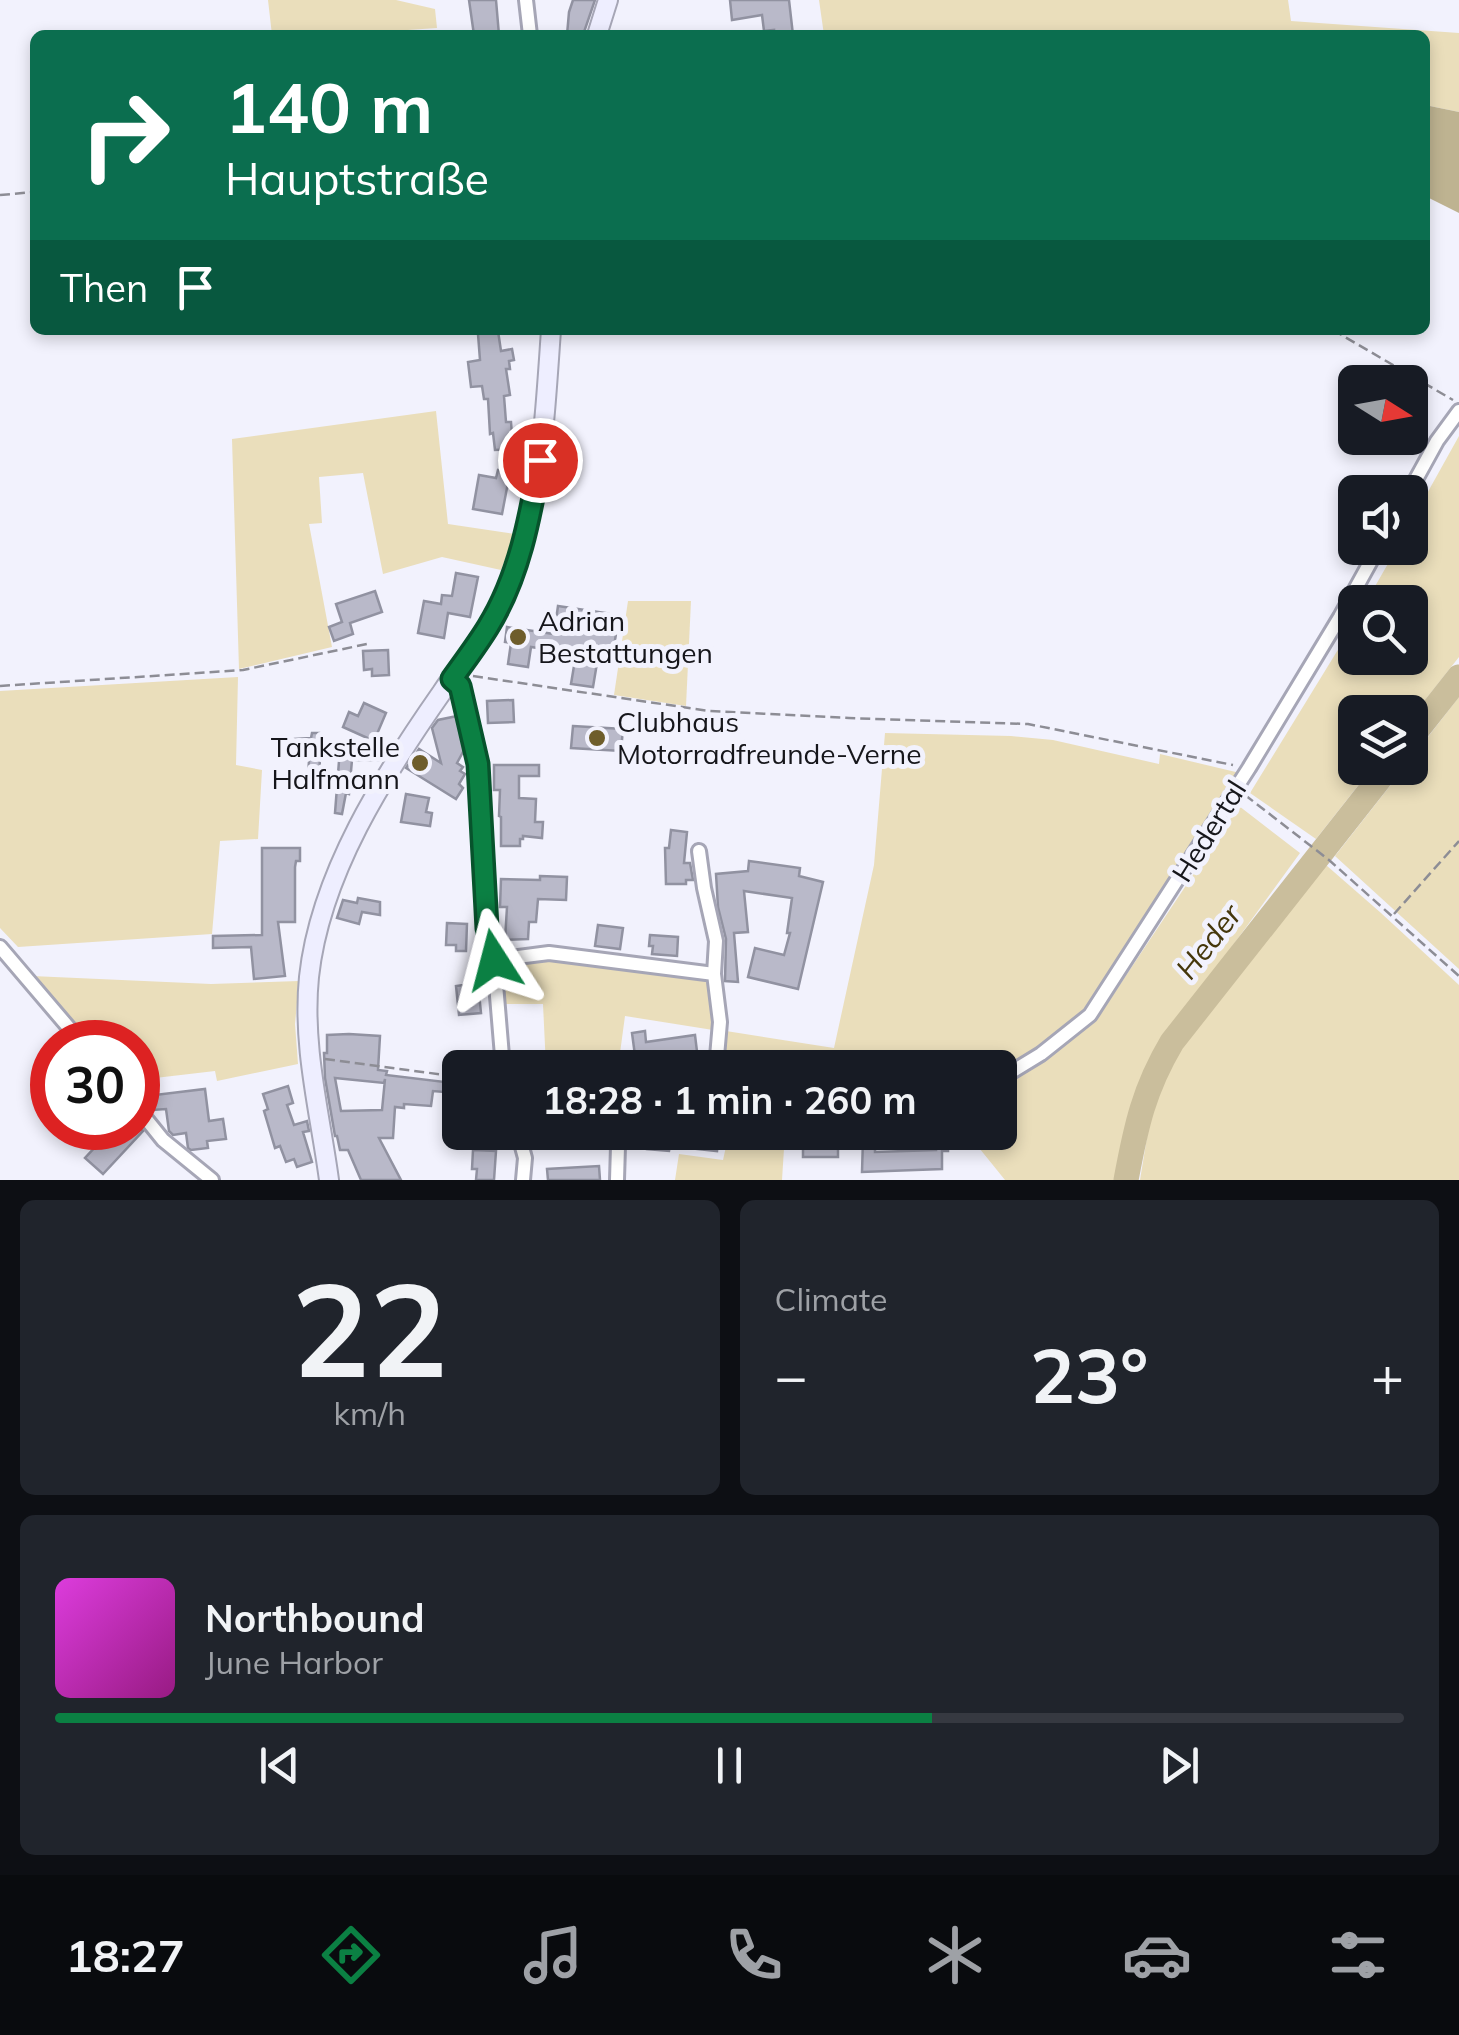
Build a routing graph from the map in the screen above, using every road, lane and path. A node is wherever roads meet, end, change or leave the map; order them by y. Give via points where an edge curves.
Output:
1 (526, 0) edge
2 (608, 0) edge
3 (529, 30) edge
4 (599, 30) edge
5 (30, 192) edge
6 (0, 195) edge
7 (550, 335) edge
8 (1341, 335) edge
9 (1459, 407) edge
10 (1418, 475) edge
11 (1369, 565) edge
12 (367, 644) dead end
13 (456, 683) junction
14 (0, 686) edge
15 (1249, 768) junction
16 (1236, 788) junction
17 (1459, 842) edge
18 (699, 851) dead end
19 (1393, 915) junction
20 (0, 947) edge
21 (494, 960) junction
22 (714, 974) junction
23 (1459, 976) edge
24 (62, 1020) edge
25 (502, 1050) edge
26 (718, 1050) edge
27 (309, 1057) junction
28 (1017, 1068) edge
29 (442, 1075) edge
30 (160, 1135) edge
31 (523, 1150) edge
32 (618, 1150) edge
33 (212, 1180) edge
34 (329, 1180) edge
35 (523, 1180) edge
36 (618, 1180) edge

1 - 3 street
2 - 4 main road
5 - 6 path
7 - 13 main road via 540,460 520,551
8 - 9 path
9 - 10 street
11 - 15 street, Hedertal
12 - 14 path via 243,670
13 - 15 path via 467,676 709,710 1028,724
13 - 21 street via 478,764
13 - 27 main road via 400,756 359,823 334,882 309,975
15 - 16 street, Hedertal
16 - 19 path
16 - 28 street, Hedertal via 1090,1014
17 - 19 path
18 - 22 street via 716,941
19 - 23 path
20 - 24 street
21 - 22 street via 549,952
21 - 25 street
22 - 26 street
27 - 29 path
27 - 34 main road
30 - 33 street
31 - 35 street
32 - 36 street

